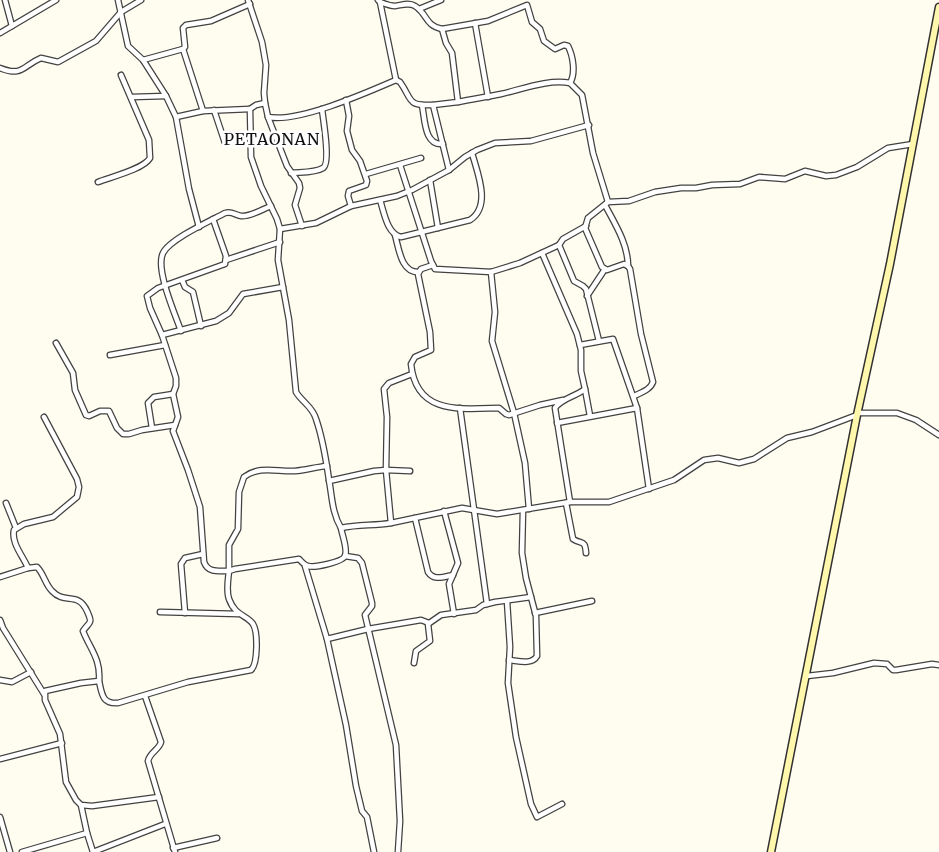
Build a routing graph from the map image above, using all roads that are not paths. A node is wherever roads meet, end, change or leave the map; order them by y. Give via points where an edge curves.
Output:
1 (5, 0) edge
2 (54, 0) edge
3 (118, 0) edge
4 (141, 0) edge
5 (441, 0) edge
6 (379, 1) edge
7 (249, 2) edge
8 (527, 2) edge
9 (939, 7) edge
10 (419, 9) junction
11 (121, 12) junction
12 (475, 24) junction
13 (12, 26) junction
14 (442, 29) junction
15 (0, 33) edge
16 (183, 49) junction
17 (142, 60) junction
18 (0, 68) edge
19 (121, 76) dead end
20 (396, 80) junction
21 (570, 83) junction
22 (166, 96) junction
23 (132, 97) junction
24 (488, 97) junction
25 (346, 100) junction
26 (458, 102) junction
27 (265, 103) junction
28 (433, 105) junction
29 (422, 106) junction
30 (250, 109) junction
31 (322, 109) junction
32 (214, 110) junction
33 (203, 111) junction
34 (176, 116) junction
35 (268, 117) junction
36 (589, 125) junction
37 (225, 143) dead end
38 (443, 144) junction
39 (912, 144) junction
40 (472, 153) junction
41 (421, 158) dead end
42 (400, 164) junction
43 (449, 170) junction
44 (291, 174) junction
45 (366, 174) junction
46 (430, 180) junction
47 (98, 182) dead end
48 (410, 191) junction
49 (380, 200) junction
50 (606, 204) junction
51 (271, 206) junction
52 (352, 206) junction
53 (213, 219) junction
54 (302, 226) junction
55 (586, 226) junction
56 (199, 227) junction
57 (438, 228) junction
58 (280, 229) junction
59 (422, 232) junction
60 (395, 235) junction
61 (280, 242) junction
62 (559, 245) junction
63 (542, 253) junction
64 (226, 260) junction
65 (433, 265) junction
66 (628, 266) junction
67 (606, 269) junction
68 (418, 272) junction
69 (491, 272) junction
70 (182, 280) junction
71 (165, 286) junction
72 (283, 287) junction
73 (587, 296) junction
74 (200, 326) junction
75 (181, 331) junction
76 (162, 335) junction
77 (599, 341) junction
78 (56, 343) dead end
79 (165, 345) junction
80 (580, 345) junction
81 (110, 355) dead end
82 (412, 374) junction
83 (584, 389) junction
84 (173, 394) junction
85 (634, 396) junction
86 (563, 400) junction
87 (460, 408) junction
88 (637, 408) junction
89 (514, 413) junction
90 (857, 414) junction
91 (590, 416) junction
92 (44, 417) dead end
93 (557, 423) junction
94 (175, 425) junction
95 (152, 428) junction
96 (939, 434) edge
97 (327, 466) junction
98 (386, 470) junction
99 (410, 471) dead end
100 (329, 481) junction
101 (649, 489) junction
102 (6, 503) dead end
103 (568, 503) junction
104 (529, 509) junction
105 (474, 510) junction
106 (523, 510) junction
107 (444, 511) junction
108 (415, 518) junction
109 (391, 523) junction
110 (16, 528) junction
111 (341, 528) junction
112 (586, 553) dead end
113 (203, 554) junction
114 (345, 556) junction
115 (305, 566) junction
116 (28, 568) junction
117 (229, 571) junction
118 (453, 576) junction
119 (0, 577) edge
120 (531, 597) junction
121 (506, 601) junction
122 (592, 601) dead end
123 (487, 604) junction
124 (160, 612) dead end
125 (185, 613) junction
126 (535, 613) junction
127 (239, 614) junction
128 (454, 614) junction
129 (0, 620) edge
130 (429, 623) junction
131 (368, 629) junction
132 (327, 639) junction
133 (509, 660) junction
134 (414, 663) dead end
135 (939, 665) edge
136 (31, 672) junction
137 (807, 676) junction
138 (0, 680) edge
139 (99, 681) junction
140 (44, 694) junction
141 (145, 696) junction
142 (62, 743) junction
143 (0, 759) edge
144 (159, 798) junction
145 (562, 804) dead end
146 (81, 805) junction
147 (0, 816) edge
148 (165, 824) junction
149 (87, 833) junction
150 (217, 838) dead end
151 (174, 850) edge
152 (10, 852) edge
153 (22, 852) edge
154 (93, 852) edge
155 (374, 852) edge
156 (398, 852) edge
157 (771, 852) edge

1 - 13 street
2 - 13 street
3 - 11 street
4 - 11 street
5 - 10 street
6 - 10 street via 388,5 415,5
6 - 20 street
7 - 16 street via 211,21 186,25 183,28
7 - 27 street via 266,65
8 - 12 street
8 - 21 street via 532,22 540,29 545,42 553,49 568,46 573,76
9 - 39 main road
10 - 14 street via 428,22
11 - 17 street via 126,42
11 - 18 street via 96,41 58,62 41,58 25,69 13,72
12 - 14 street
12 - 24 street
13 - 15 street
14 - 26 street via 452,53
16 - 17 street
16 - 33 street
17 - 22 street
19 - 23 street
20 - 25 street
20 - 29 street via 413,103
21 - 24 street via 540,84
21 - 36 street via 582,94
22 - 23 street
22 - 34 street
23 - 47 street via 149,140 149,161
24 - 26 street
25 - 31 street
25 - 45 street via 347,131 352,150
26 - 28 street
27 - 30 street
27 - 35 street
28 - 29 street
28 - 38 street
29 - 38 street via 431,141
30 - 32 street
30 - 51 street via 252,157
31 - 35 street via 281,119
31 - 44 street via 326,165
32 - 33 street
32 - 37 street
33 - 34 street
34 - 56 street
35 - 44 street
36 - 40 street via 531,141 494,143
36 - 50 street
38 - 43 street
39 - 50 street via 888,148 857,167 836,175 805,171 785,179 759,177 740,184 681,188
39 - 90 main road
40 - 43 street
40 - 57 street via 482,197 480,210 470,220
41 - 42 street
42 - 45 street
42 - 48 street
43 - 46 street
44 - 54 street via 300,186 295,205
45 - 52 street via 366,185 348,193
46 - 48 street
46 - 57 street
48 - 49 street
48 - 59 street
49 - 52 street
49 - 60 street
50 - 55 street via 588,218
50 - 66 street via 621,236
51 - 53 street via 246,215 230,212
51 - 58 street
52 - 54 street
53 - 56 street
53 - 64 street
54 - 58 street
55 - 62 street via 563,239
55 - 67 street via 601,265
56 - 71 street via 172,243 164,252 161,260
57 - 59 street
58 - 61 street
59 - 60 street via 401,237
59 - 65 street
60 - 68 street via 406,267
61 - 64 street
61 - 72 street via 278,260
62 - 63 street
62 - 73 street via 574,282 585,287
63 - 69 street
63 - 80 street
64 - 70 street via 220,267
65 - 68 street
65 - 69 street via 435,269
66 - 67 street via 624,264
66 - 85 street via 653,382 646,391
67 - 73 street
68 - 82 street via 432,348 413,360
69 - 89 street via 495,312 492,340
70 - 71 street
70 - 74 street via 185,287 193,292
71 - 75 street
71 - 76 street via 147,296
72 - 74 street via 243,294 229,313
72 - 97 street via 296,392 316,417
73 - 77 street
74 - 75 street
75 - 76 street
76 - 79 street
77 - 80 street
77 - 85 street via 610,338 614,341
78 - 95 street via 73,373 86,415 109,411 123,434
79 - 81 street
79 - 84 street via 176,378
80 - 83 street
82 - 87 street via 417,388 430,402
82 - 98 street via 389,383 384,390
83 - 86 street
83 - 91 street
84 - 94 street via 178,417
84 - 95 street via 154,397 148,403
85 - 88 street
86 - 89 street
86 - 93 street via 555,408
87 - 89 street via 497,408 506,414
87 - 105 street
88 - 91 street
88 - 101 street
89 - 104 street
90 - 96 street via 897,413
90 - 101 street via 787,438 754,459 739,462 718,458 704,460 674,480
90 - 137 main road
91 - 93 street
92 - 110 street via 77,479 79,493 53,517
93 - 103 street
94 - 95 street
94 - 113 street via 173,430 200,507
97 - 100 street
97 - 117 street via 294,471 262,470 243,478 239,492 238,529 229,545
98 - 99 street
98 - 100 street
98 - 109 street
100 - 111 street via 334,514
101 - 103 street via 603,503
102 - 110 street
103 - 104 street
103 - 112 street via 573,539 585,544
104 - 106 street
105 - 106 street via 497,514
105 - 107 street
105 - 123 street
106 - 120 street via 522,553
107 - 108 street
107 - 118 street via 458,563
108 - 109 street
108 - 118 street via 431,577
109 - 111 street
110 - 116 street via 13,537
111 - 114 street
113 - 117 street via 210,570
113 - 125 street via 185,558 181,564
114 - 115 street via 324,565
114 - 131 street via 358,558 362,563 372,603 365,615
115 - 117 street via 299,559
115 - 132 street
116 - 119 street
116 - 139 street via 40,569 53,592 83,603 90,624 83,631 93,648
117 - 127 street via 229,598
118 - 128 street via 449,584
120 - 121 street
120 - 126 street
121 - 123 street
121 - 133 street
122 - 126 street
123 - 128 street via 476,610
124 - 125 street
125 - 127 street
126 - 133 street via 536,659 531,662
127 - 141 street via 252,622 255,628 255,662 251,670 188,682
128 - 130 street via 441,615
129 - 136 street
130 - 131 street via 420,620
130 - 134 street via 430,641 416,651
131 - 132 street
131 - 156 street via 396,745 400,821
132 - 155 street via 359,800 367,817
133 - 145 street via 508,683 516,737 531,804 537,817
135 - 137 street via 894,670 887,664 874,663
136 - 138 street via 9,683
136 - 140 street
137 - 157 main road
139 - 140 street via 48,689
139 - 141 street via 108,702 118,703
140 - 142 street
141 - 144 street via 161,742 148,761
142 - 143 street
142 - 146 street via 66,782
144 - 146 street
144 - 148 street
146 - 149 street
147 - 152 street
148 - 151 street
148 - 154 street
149 - 153 street
149 - 154 street
150 - 151 street

